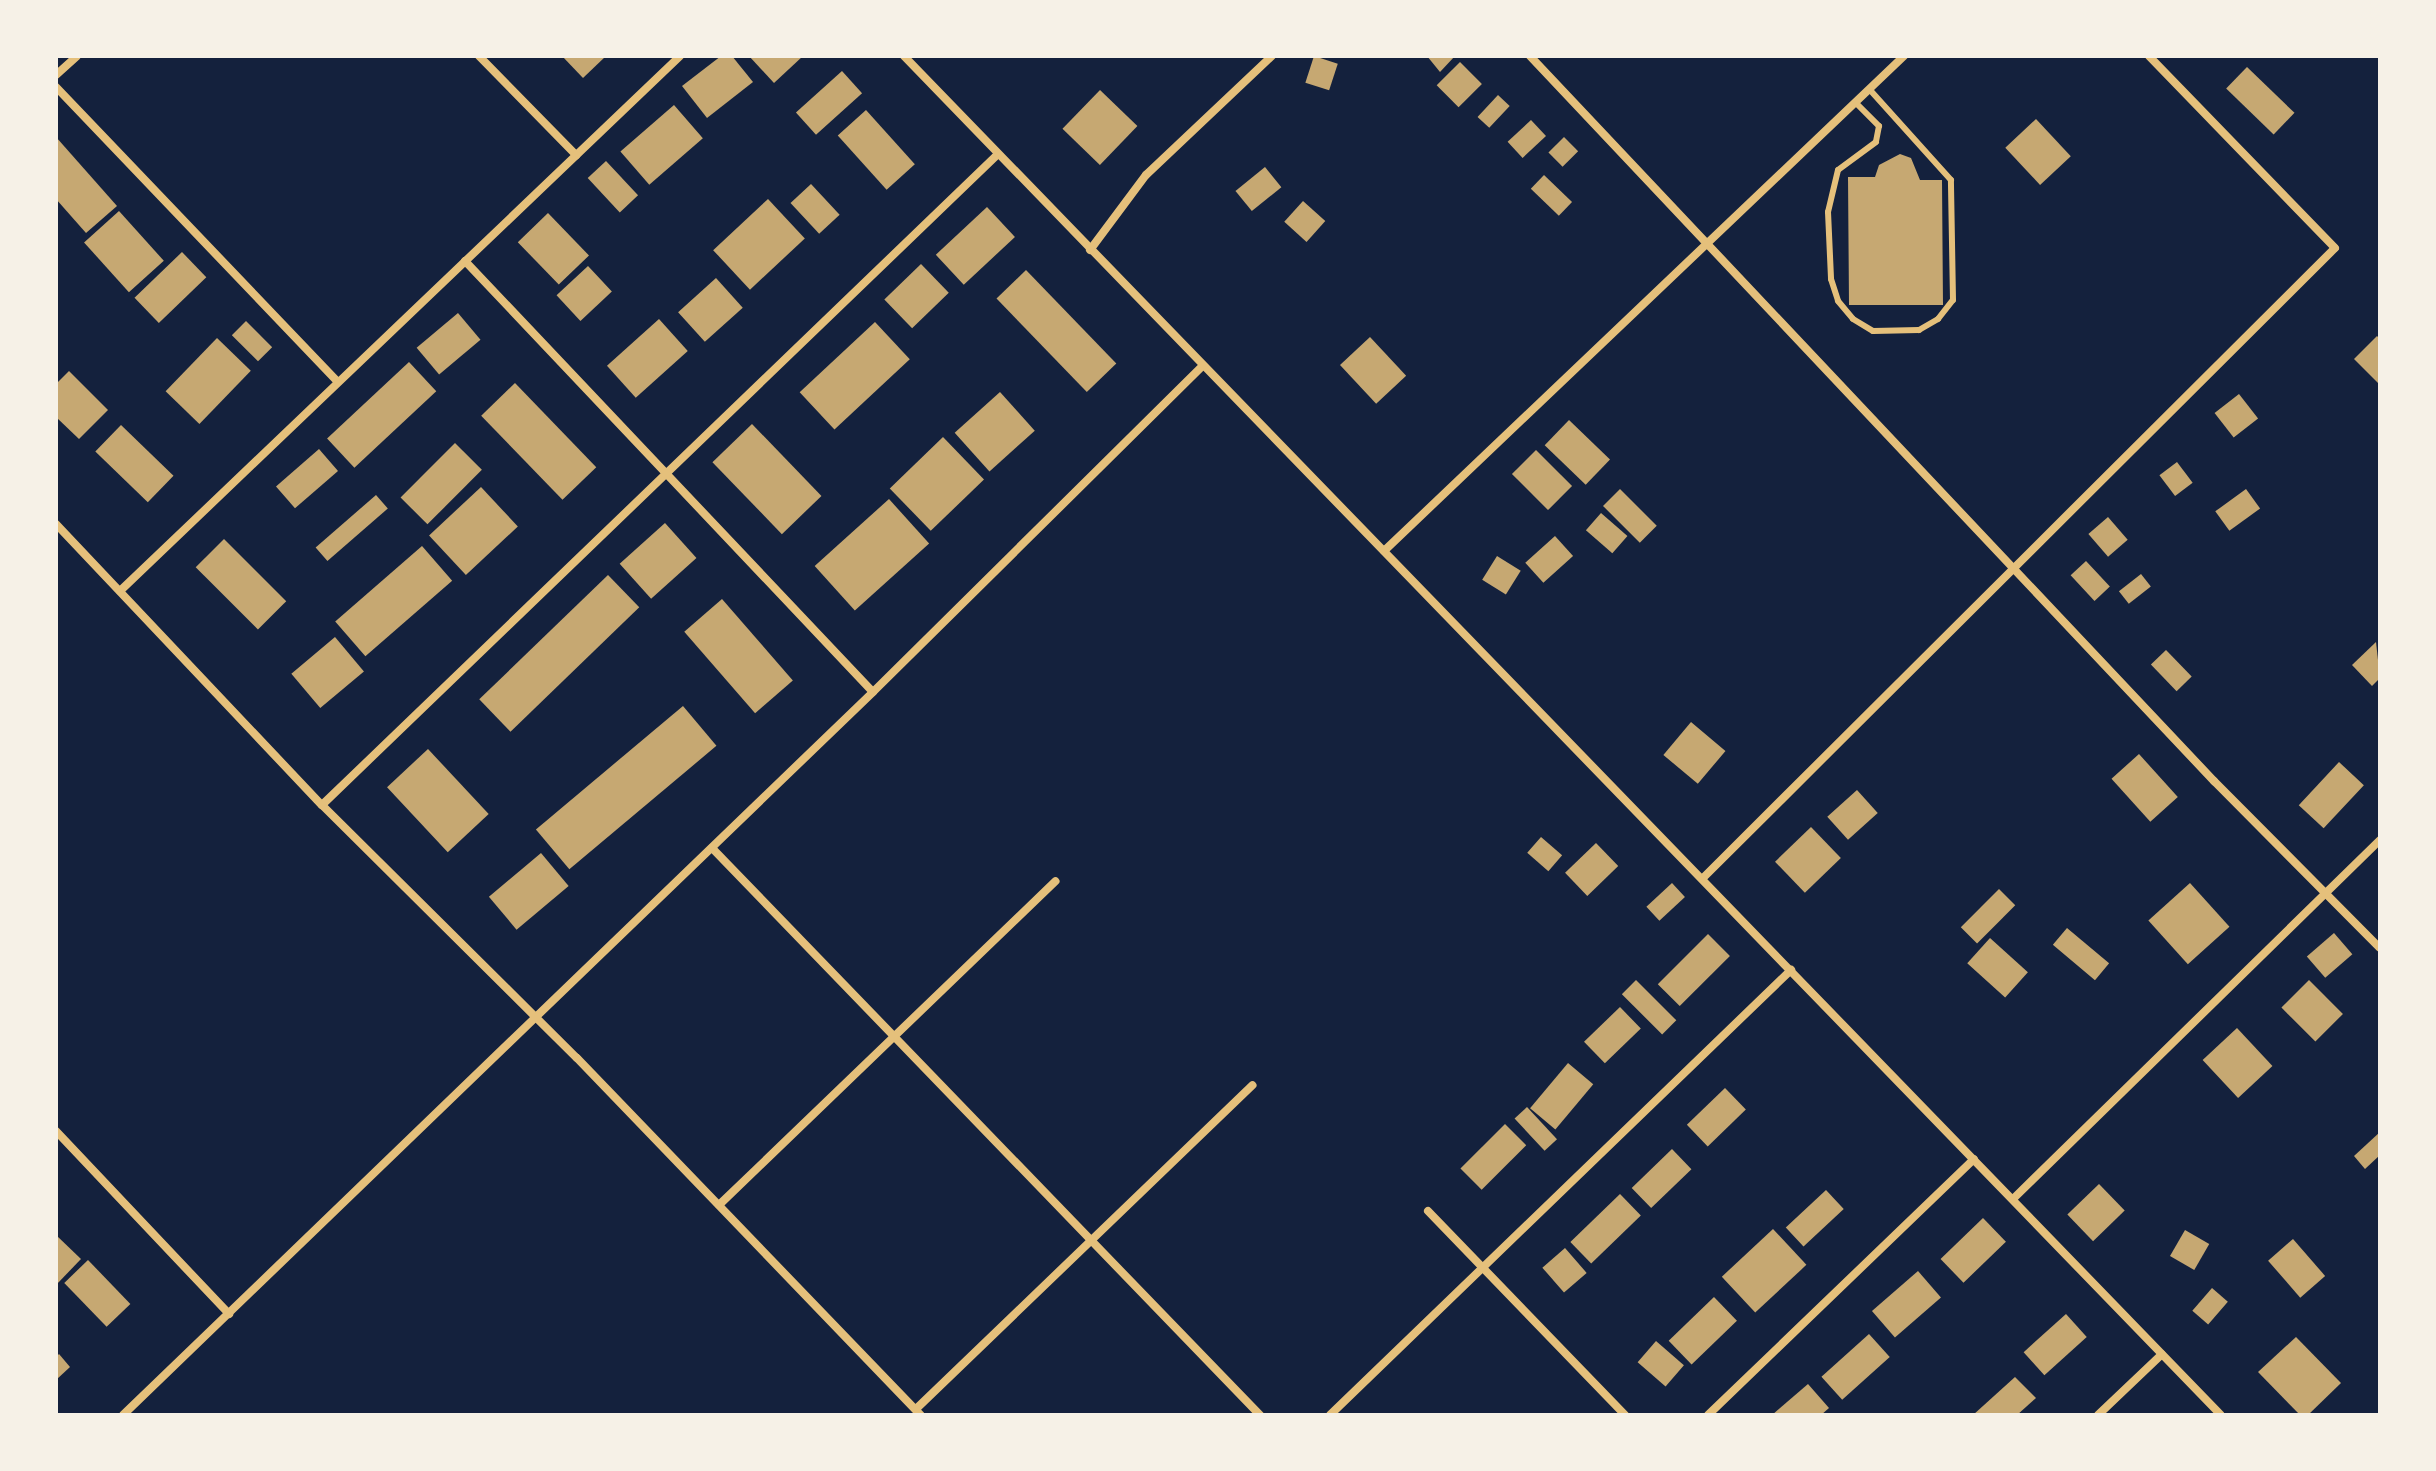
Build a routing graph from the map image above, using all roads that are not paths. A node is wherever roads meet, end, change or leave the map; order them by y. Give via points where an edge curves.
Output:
1 (77, 56) edge
2 (479, 56) edge
3 (680, 56) edge
4 (904, 56) edge
5 (1272, 56) edge
6 (1530, 56) edge
7 (1904, 56) edge
8 (2149, 56) edge
9 (56, 75) edge
10 (56, 87) edge
11 (1869, 89) junction
12 (1855, 102) junction
13 (998, 154) junction
14 (576, 155) junction
15 (1707, 244) junction
16 (1090, 250) junction
17 (465, 261) junction
18 (1203, 366) junction
19 (338, 382) junction
20 (665, 476) junction
21 (56, 524) edge
22 (1384, 551) junction
23 (2016, 568) junction
24 (120, 591) junction
25 (873, 692) junction
26 (322, 805) junction
27 (2380, 840) edge
28 (712, 848) junction
29 (1703, 878) junction
30 (1056, 881) dead end
31 (2324, 892) junction
32 (2380, 948) edge
33 (1791, 970) junction
34 (537, 1017) junction
35 (894, 1037) junction
36 (1253, 1085) dead end
37 (56, 1131) edge
38 (1974, 1159) junction
39 (2013, 1199) junction
40 (719, 1205) junction
41 (1428, 1211) dead end
42 (1091, 1240) junction
43 (1482, 1267) junction
44 (229, 1314) junction
45 (2162, 1354) junction
46 (918, 1412) edge
47 (123, 1415) edge
48 (1260, 1415) edge
49 (1330, 1415) edge
50 (1625, 1415) edge
51 (1708, 1415) edge
52 (2098, 1415) edge
53 (2221, 1415) edge

1 - 9 street
2 - 14 street
3 - 14 street
4 - 13 street
5 - 16 street via 1146,175
6 - 15 street
7 - 11 street
8 - 23 street via 2335,248
10 - 19 street
11 - 12 street
11 - 12 lane via 1951,180 1953,300 1938,319 1919,330 1873,331 1838,301 1831,279 1828,212 1838,170 1876,142 1879,126
12 - 15 street
13 - 16 street
13 - 20 street
14 - 17 street
15 - 22 street
15 - 23 street
16 - 18 street
17 - 19 street
17 - 20 street
18 - 22 street
18 - 25 street
19 - 24 street
20 - 25 street
20 - 26 street
21 - 24 street
22 - 29 street
23 - 29 street
23 - 31 street
24 - 26 street
25 - 28 street
26 - 34 street
27 - 31 street
28 - 34 street
28 - 35 street
29 - 33 street
30 - 35 street
31 - 32 street
31 - 39 street
33 - 38 street
33 - 43 street
34 - 40 street
34 - 44 street
35 - 40 street
35 - 42 street
36 - 42 street
37 - 44 street
38 - 39 street
38 - 51 street
39 - 45 street
40 - 46 street
41 - 43 street
42 - 46 street
42 - 48 street
43 - 49 street
43 - 50 street
44 - 47 street
45 - 52 street
45 - 53 street

